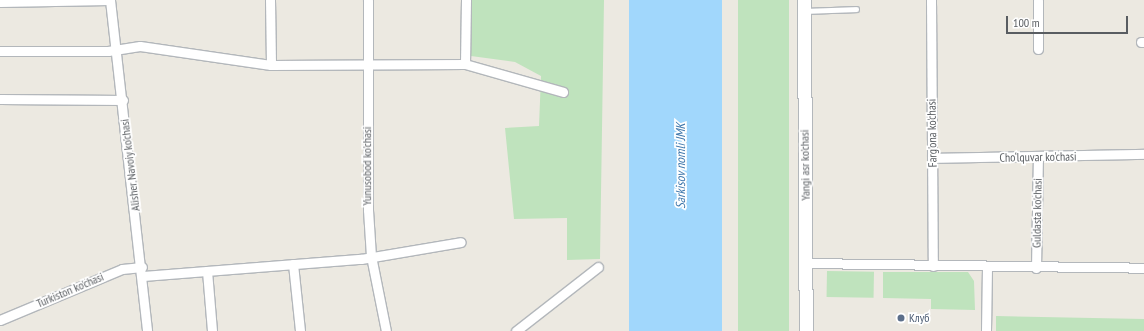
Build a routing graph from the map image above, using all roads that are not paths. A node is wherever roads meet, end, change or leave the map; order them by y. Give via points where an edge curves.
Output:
1 (110, 0) edge
2 (270, 0) edge
3 (368, 0) edge
4 (466, 0) edge
5 (931, 0) edge
6 (1038, 0) edge
7 (0, 2) edge
8 (804, 6) edge
9 (856, 9) dead end
10 (1038, 49) dead end
11 (117, 50) junction
12 (0, 51) edge
13 (271, 64) junction
14 (465, 64) junction
15 (367, 66) junction
16 (563, 92) dead end
17 (0, 99) edge
18 (123, 100) junction
19 (1144, 154) edge
20 (1038, 157) junction
21 (932, 158) junction
22 (460, 242) dead end
23 (372, 256) junction
24 (806, 263) junction
25 (293, 264) junction
26 (933, 266) junction
27 (598, 267) dead end
28 (987, 268) junction
29 (1036, 268) junction
30 (1144, 268) edge
31 (207, 271) junction
32 (142, 272) junction
33 (0, 320) edge
34 (147, 331) edge
35 (212, 331) edge
36 (300, 331) edge
37 (386, 331) edge
38 (516, 331) edge
39 (806, 331) edge
40 (986, 331) edge

1 - 7 street
1 - 11 street, Alisher Navoiy ko'chasi
2 - 13 street
3 - 15 street, Yunusobod ko'chasi
4 - 14 street
5 - 21 street, Farg'ona ko'chasi
6 - 10 street
8 - 9 lane
8 - 24 street, Yangi asr ko'chasi
11 - 12 street
11 - 13 street via 140,46
11 - 18 street, Alisher Navoiy ko'chasi
13 - 15 street
14 - 15 street
14 - 16 street
15 - 23 street, Yunusobod ko'chasi via 368,210
17 - 18 street
18 - 32 street, Alisher Navoiy ko'chasi
19 - 20 street, Cho‘lquvar ko'chasi
20 - 21 street, Cho‘lquvar ko'chasi
20 - 29 street, Guldasta ko'chasi
21 - 26 street, Farg'ona ko'chasi
22 - 23 street, Turkiston ko'chasi
23 - 25 street, Turkiston ko'chasi
23 - 37 street, Yunusobod ko'chasi
24 - 26 street
24 - 39 street, Yangi asr ko'chasi
25 - 31 street, Turkiston ko'chasi
25 - 36 street
26 - 28 street
27 - 38 street
28 - 29 street
28 - 40 street
29 - 30 street
31 - 32 street, Turkiston ko'chasi
31 - 35 street
32 - 33 street, Turkiston ko'chasi via 122,269
32 - 34 street, Alisher Navoiy ko'chasi

